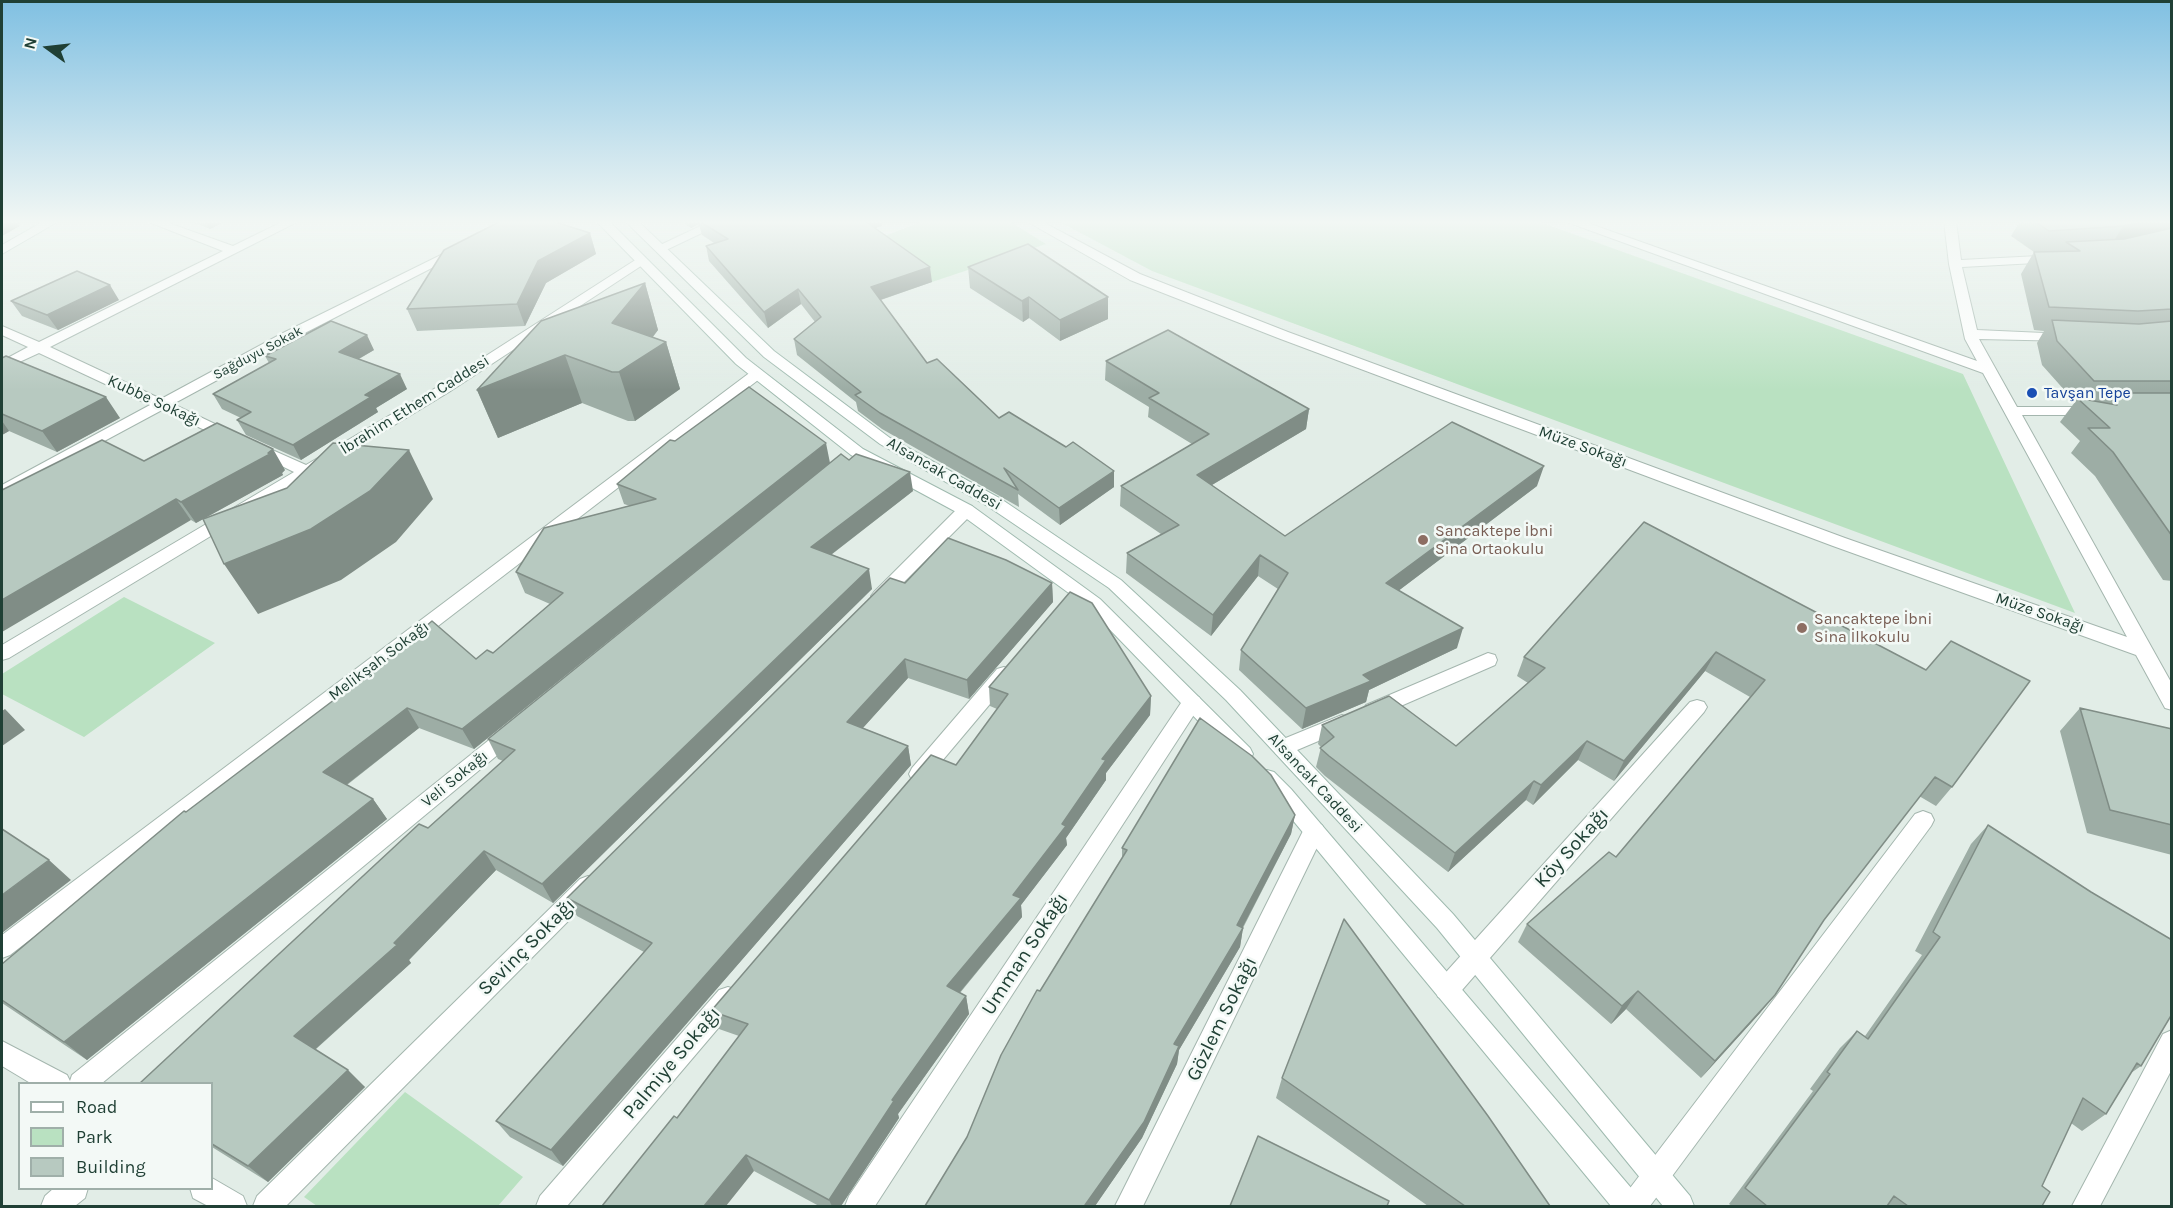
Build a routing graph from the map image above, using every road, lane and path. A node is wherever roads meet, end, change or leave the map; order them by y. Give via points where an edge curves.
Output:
1 (180, 277) edge
2 (406, 277) edge
3 (615, 277) edge
4 (656, 277) edge
5 (690, 277) edge
6 (1135, 277) edge
7 (1729, 277) edge
8 (1958, 277) edge
9 (2, 330) edge
10 (1972, 334) junction
11 (2076, 339) edge
12 (39, 348) junction
13 (2, 366) edge
14 (1989, 370) junction
15 (757, 374) junction
16 (161, 405) junction
17 (2012, 411) junction
18 (2103, 411) edge
19 (881, 438) junction
20 (857, 452) junction
21 (838, 467) edge
22 (306, 471) junction
23 (2, 492) edge
24 (966, 510) junction
25 (1076, 590) junction
26 (1060, 608) edge
27 (864, 611) edge
28 (2143, 650) junction
29 (2, 653) edge
30 (1021, 654) edge
31 (1488, 660) dead end
32 (1192, 702) junction
33 (2172, 703) edge
34 (1697, 707) dead end
35 (525, 723) edge
36 (1283, 748) junction
37 (905, 790) edge
38 (1923, 820) dead end
39 (1314, 831) junction
40 (603, 871) edge
41 (2, 948) edge
42 (1473, 959) junction
43 (743, 980) edge
44 (1447, 989) junction
45 (2172, 1042) edge
46 (2, 1053) edge
47 (56, 1082) edge
48 (82, 1082) edge
49 (1656, 1176) junction
50 (73, 1190) edge
51 (206, 1190) edge
52 (55, 1206) edge
53 (232, 1206) edge
54 (267, 1206) edge
55 (550, 1206) edge
56 (859, 1206) edge
57 (1129, 1206) edge
58 (1628, 1206) edge
59 (1634, 1206) edge
60 (1680, 1206) edge
61 (2086, 1206) edge

1 - 12 street
2 - 16 street, Sağduyu Sokak
3 - 22 street, İbrahim Ethem Caddesi via 444,389
4 - 15 street, Alsancak Caddesi
5 - 19 street, Alsancak Caddesi via 769,354
6 - 28 street, Müze Sokağı via 1828,538
7 - 14 street
8 - 10 street
9 - 12 street, Kubbe Sokağı
10 - 11 street
10 - 14 street
12 - 13 street
12 - 16 street, Kubbe Sokağı
14 - 17 street
15 - 20 street, Alsancak Caddesi
15 - 41 street, Melikşah Sokağı
16 - 22 street, Kubbe Sokağı
16 - 23 street, Sağduyu Sokak
17 - 18 street
17 - 28 street
19 - 20 street, Alsancak Caddesi
19 - 36 street, Alsancak Caddesi via 995,503 1115,584
20 - 21 street
20 - 24 street, Alsancak Caddesi
22 - 29 street, İbrahim Ethem Caddesi
24 - 25 street, Alsancak Caddesi
24 - 27 street
25 - 26 street
25 - 32 street, Alsancak Caddesi via 1094,603
28 - 33 street
30 - 37 street
31 - 36 street
32 - 39 street, Alsancak Caddesi
32 - 56 street, Umman Sokağı
34 - 42 street, Köy Sokağı
35 - 48 street, Veli Sokağı
36 - 42 street, Alsancak Caddesi via 1445,921
38 - 49 street
39 - 44 street, Alsancak Caddesi
39 - 57 street, Gözlem Sokağı
40 - 54 street, Sevinç Sokağı
42 - 44 street, Köy Sokağı
42 - 49 street, Alsancak Caddesi
43 - 55 street, Palmiye Sokağı
44 - 58 street, Alsancak Caddesi
45 - 61 street
46 - 47 street
49 - 59 street
49 - 60 street, Alsancak Caddesi
50 - 52 street
51 - 53 street

